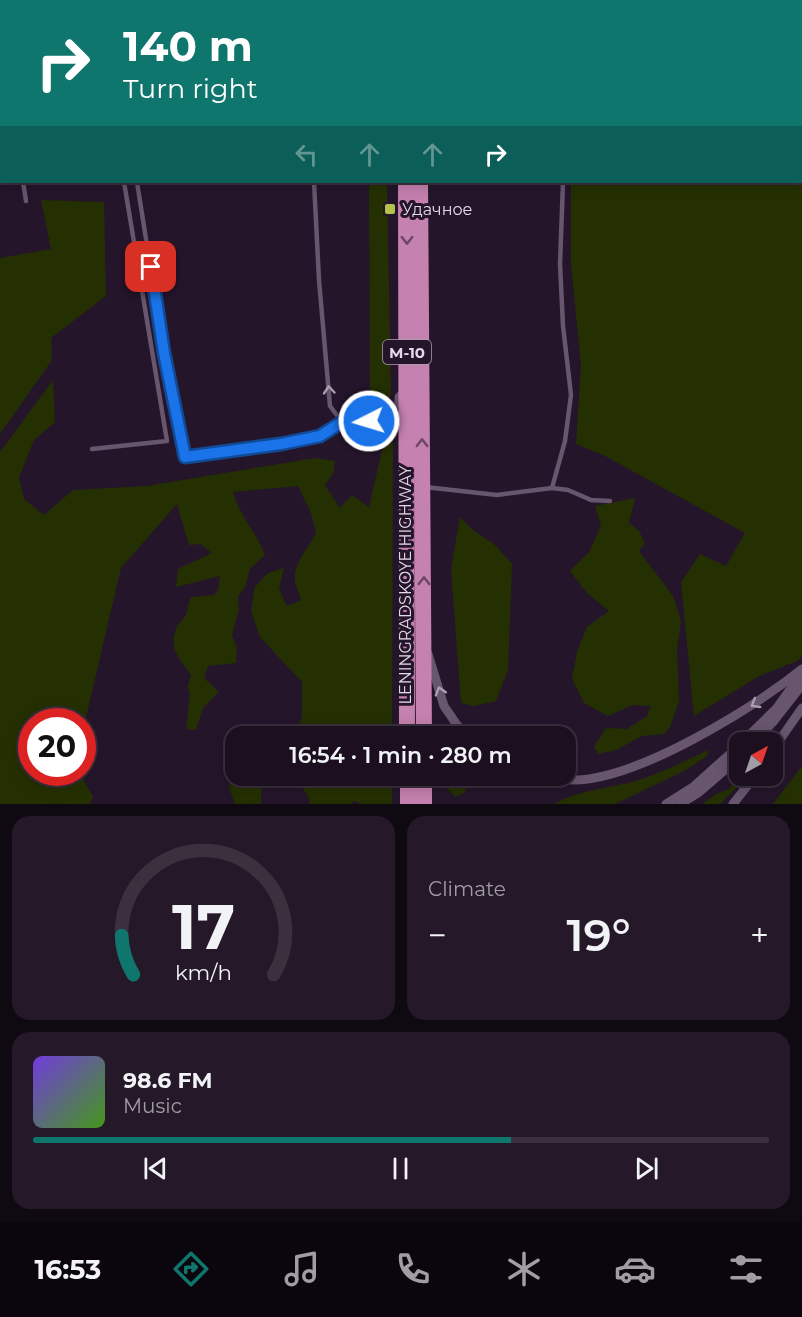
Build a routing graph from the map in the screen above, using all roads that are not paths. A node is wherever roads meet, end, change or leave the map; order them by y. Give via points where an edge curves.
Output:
1 (23, 183) edge
2 (124, 183) edge
3 (137, 183) edge
4 (314, 183) edge
5 (406, 183) edge
6 (420, 183) edge
7 (563, 183) edge
8 (26, 201) dead end
9 (407, 385) junction
10 (342, 422) junction
11 (92, 449) dead end
12 (423, 486) junction
13 (552, 488) junction
14 (610, 501) dead end
15 (424, 639) junction
16 (802, 671) edge
17 (802, 684) edge
18 (802, 708) edge
19 (408, 726) edge
20 (424, 726) edge
21 (459, 726) edge
22 (753, 732) edge
23 (764, 732) edge
24 (783, 735) edge
25 (729, 755) edge
26 (729, 766) edge
27 (576, 780) edge
28 (408, 786) edge
29 (424, 786) edge
30 (747, 786) edge
31 (408, 804) edge
32 (424, 804) edge
33 (666, 804) edge
34 (680, 804) edge
35 (733, 804) edge

1 - 8 lane
2 - 11 lane via 167,441
3 - 10 lane via 185,457 320,436
10 -> 4 lane via 330,406
5 -> 9 highway, LENINGRADSKOYE HIGHWAY / М-10
12 -> 6 highway, LENINGRADSKOYE HIGHWAY / М-10
7 - 13 lane via 560,264 571,395 565,441
9 - 10 lane via 397,396 396,408 389,418
9 - 19 highway, LENINGRADSKOYE HIGHWAY / М-10
12 - 13 lane via 497,495
15 -> 12 highway, LENINGRADSKOYE HIGHWAY / М-10
13 - 14 lane via 591,500
15 - 20 highway, LENINGRADSKOYE HIGHWAY / М-10
21 -> 15 street via 444,706
16 - 22 street via 776,709
16 -> 27 street via 771,694 668,751 633,767
17 - 23 street
18 - 24 street
25 - 33 street via 693,787
26 - 34 street
28 - 31 highway
29 - 32 highway
30 - 35 street

